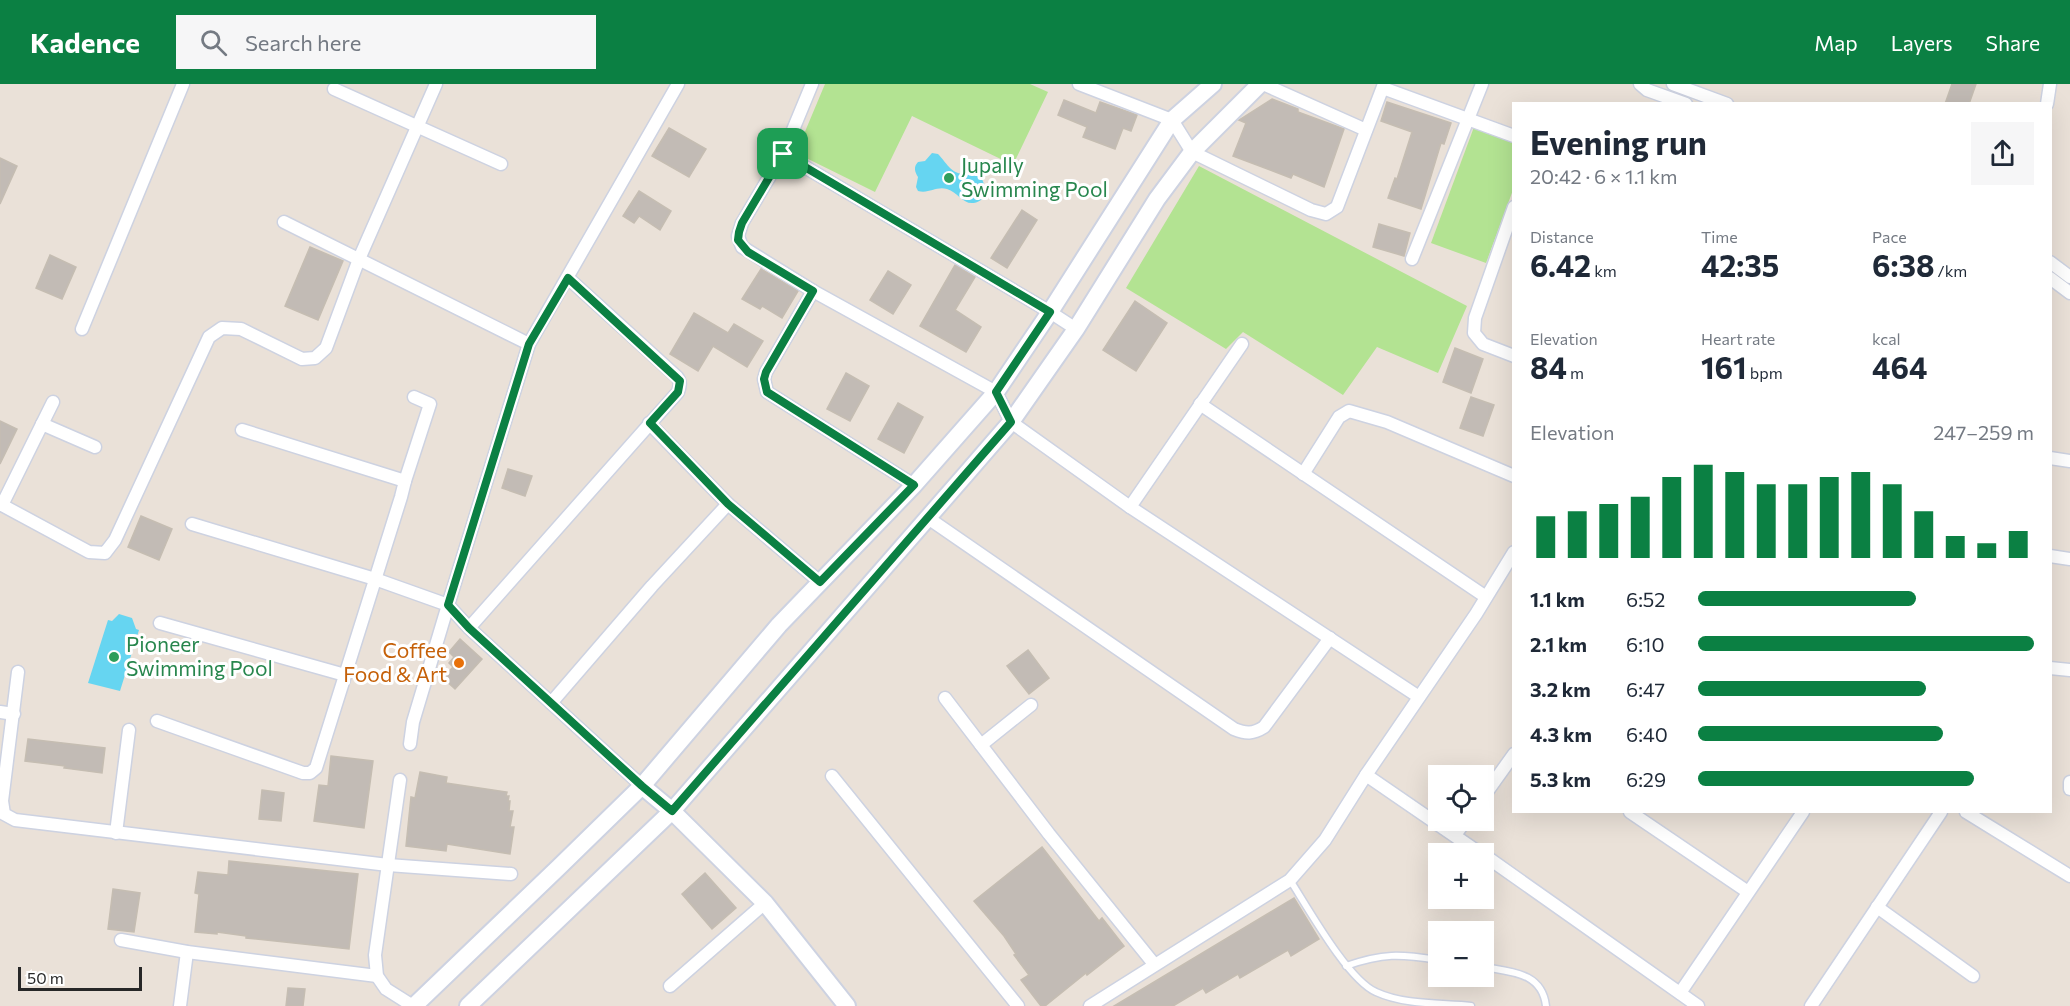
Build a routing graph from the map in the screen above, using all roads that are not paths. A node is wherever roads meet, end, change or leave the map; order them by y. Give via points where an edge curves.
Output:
1 (183, 84) edge
2 (436, 84) edge
3 (678, 84) edge
4 (812, 84) edge
5 (1079, 84) edge
6 (1213, 84) edge
7 (1262, 84) edge
8 (1482, 84) edge
9 (1673, 84) edge
10 (2050, 84) edge
11 (1384, 86) edge
12 (1645, 86) edge
13 (334, 89) dead end
14 (1692, 91) junction
15 (1682, 102) edge
16 (1688, 102) edge
17 (1722, 102) edge
18 (2047, 102) edge
19 (1467, 118) junction
20 (1172, 120) junction
21 (417, 126) junction
22 (1366, 130) junction
23 (1512, 135) edge
24 (1192, 152) junction
25 (783, 154) junction
26 (501, 164) dead end
27 (1512, 213) edge
28 (284, 222) dead end
29 (359, 259) junction
30 (1412, 260) dead end
31 (2052, 264) edge
32 (2070, 277) edge
33 (568, 278) junction
34 (2053, 284) edge
35 (813, 291) junction
36 (2070, 293) edge
37 (1050, 312) junction
38 (82, 328) dead end
39 (1076, 329) junction
40 (529, 344) junction
41 (1242, 344) dead end
42 (1512, 355) edge
43 (996, 392) junction
44 (414, 397) dead end
45 (53, 402) dead end
46 (1200, 404) junction
47 (1011, 422) junction
48 (650, 423) junction
49 (42, 424) junction
50 (242, 430) dead end
51 (95, 447) dead end
52 (2052, 458) edge
53 (2070, 461) edge
54 (1304, 474) junction
55 (1512, 475) edge
56 (405, 482) junction
57 (914, 485) junction
58 (1, 504) edge
59 (728, 504) junction
60 (1130, 507) junction
61 (928, 518) junction
62 (192, 524) dead end
63 (1512, 555) edge
64 (2052, 556) edge
65 (2070, 559) edge
66 (375, 579) junction
67 (820, 582) junction
68 (1486, 597) junction
69 (448, 605) junction
70 (160, 623) dead end
71 (469, 628) junction
72 (1330, 638) junction
73 (2052, 668) edge
74 (2070, 670) edge
75 (18, 672) dead end
76 (345, 675) junction
77 (1419, 697) junction
78 (945, 698) dead end
79 (551, 703) junction
80 (1031, 705) dead end
81 (0, 712) edge
82 (14, 714) junction
83 (157, 721) dead end
84 (129, 730) dead end
85 (410, 744) dead end
86 (981, 745) junction
87 (1512, 757) edge
88 (1366, 774) junction
89 (832, 776) dead end
90 (400, 780) dead end
91 (1494, 782) edge
92 (2070, 783) edge
93 (642, 786) junction
94 (2070, 789) edge
95 (672, 811) junction
96 (1631, 813) edge
97 (1802, 813) edge
98 (1940, 813) edge
99 (1968, 813) edge
100 (1458, 831) edge
101 (116, 833) junction
102 (1455, 835) junction
103 (1466, 843) edge
104 (1494, 862) edge
105 (388, 865) junction
106 (511, 874) dead end
107 (2070, 876) edge
108 (1290, 880) junction
109 (1748, 892) junction
110 (765, 903) junction
111 (1877, 908) junction
112 (121, 940) dead end
113 (188, 952) junction
114 (1428, 959) edge
115 (1155, 964) junction
116 (1346, 966) junction
117 (1494, 969) edge
118 (377, 976) junction
119 (1973, 976) dead end
120 (670, 986) dead end
121 (1680, 993) junction
122 (841, 1004) edge
123 (180, 1006) edge
124 (414, 1006) edge
125 (468, 1006) edge
126 (1018, 1006) edge
127 (1090, 1006) edge
128 (1471, 1006) edge
129 (1546, 1006) edge
130 (1698, 1006) edge
131 (1811, 1006) edge

1 - 38 street
2 - 21 street
3 - 33 street
4 - 25 street
5 - 20 street
6 - 20 street
7 - 22 street
7 - 24 street
8 - 19 street
9 - 14 street
10 - 18 street
11 - 19 street
11 - 22 street
12 - 15 street
13 - 21 street
14 - 16 street
14 - 17 street
19 - 23 street
19 - 30 street
20 - 24 street
20 - 37 street
21 - 26 street
21 - 29 street
22 - 24 street via 1337,207 1326,214
24 - 39 street via 1157,199
25 - 35 street via 742,223 738,240 748,252
25 - 37 street
27 - 42 street via 1475,318 1474,333 1483,344
28 - 29 street
29 - 40 street
29 - 58 street via 326,348 315,358 302,359 241,329 222,328 209,337 105,554 89,552
31 - 32 street
33 - 40 street
33 - 48 street via 680,381 678,392
34 - 36 street
35 - 43 street
35 - 57 street via 766,372 767,392
37 - 39 street
37 - 43 street
39 - 47 street
40 - 69 street
41 - 46 street
43 - 47 street
43 - 57 street
44 - 56 street via 430,404
45 - 49 street
46 - 54 street
46 - 60 street
47 - 60 street
47 - 61 street
48 - 59 street
48 - 71 street
49 - 51 street
49 - 58 street
50 - 56 street
52 - 53 street
54 - 55 street via 1339,417 1349,411 1387,422
54 - 68 street
56 - 66 street
57 - 67 street
59 - 67 street
59 - 79 street
60 - 72 street
61 - 72 street via 1245,734 1264,727
61 - 95 street
62 - 66 street
63 - 68 street
64 - 65 street
66 - 69 street
66 - 76 street
67 - 93 street
68 - 77 street
69 - 71 street
69 - 85 street
70 - 76 street
71 - 79 street
72 - 77 street
73 - 74 street
75 - 82 street
76 - 83 street via 323,750 310,773
77 - 88 street
78 - 86 street
79 - 93 street
80 - 86 street
81 - 82 street
82 - 101 street via 2,801 4,814 15,820
84 - 101 street
86 - 115 street
87 - 91 street
88 - 102 street
88 - 108 street via 1325,840
89 - 126 street
90 - 105 street
92 - 94 street
93 - 95 street
93 - 124 street
95 - 110 street
95 - 125 street
96 - 109 street
97 - 109 street
98 - 111 street
99 - 107 street
100 - 102 street
101 - 105 street
102 - 103 street
104 - 121 street
105 - 106 street
105 - 118 street via 375,955
108 - 115 street
108 - 116 lane
109 - 121 street
110 - 120 street
110 - 122 street
111 - 119 street
111 - 131 street
112 - 113 street
113 - 118 street
113 - 123 street
114 - 116 lane via 1370,957
115 - 127 street
116 - 128 lane via 1363,984 1393,998
117 - 129 lane via 1533,979 1545,996
118 - 124 street via 386,989
121 - 130 street

